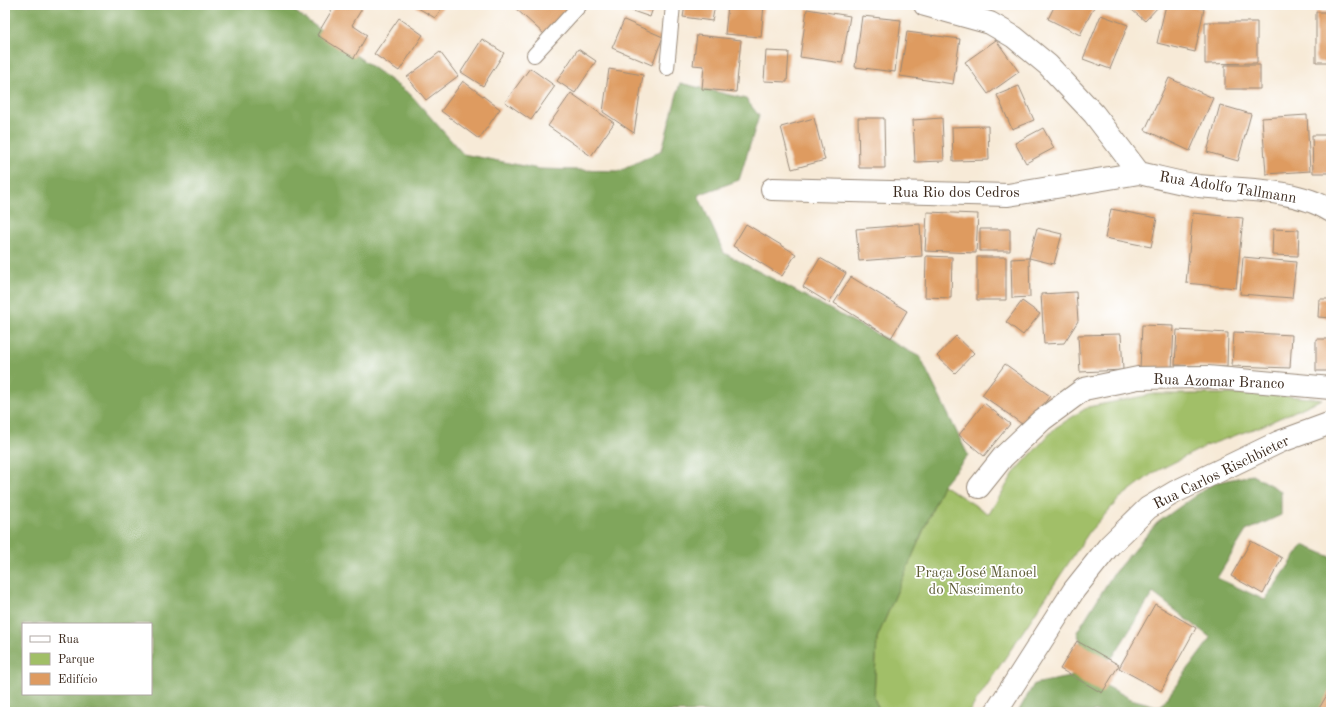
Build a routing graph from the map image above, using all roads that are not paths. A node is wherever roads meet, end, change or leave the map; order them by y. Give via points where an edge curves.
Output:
1 (580, 5) edge
2 (673, 5) edge
3 (925, 5) edge
4 (534, 55) dead end
5 (666, 68) dead end
6 (1139, 173) junction
7 (772, 189) dead end
8 (1331, 211) edge
9 (1331, 388) edge
10 (1331, 422) edge
11 (979, 487) dead end
12 (996, 712) edge

1 - 4 lane
2 - 5 lane
3 - 6 street, Rua Adolfo Tallmann via 990,23 1014,37 1048,65 1094,114
6 - 7 street, Rua Rio dos Cedros via 1008,195
6 - 8 street, Rua Adolfo Tallmann via 1197,185 1291,196 1320,204
9 - 11 street, Rua Azomar Branco via 1207,377 1138,378 1084,389 1042,420 1003,457
10 - 12 street, Rua Carlos Rischbieter via 1279,442 1175,492 1148,508 1109,546 1074,590

